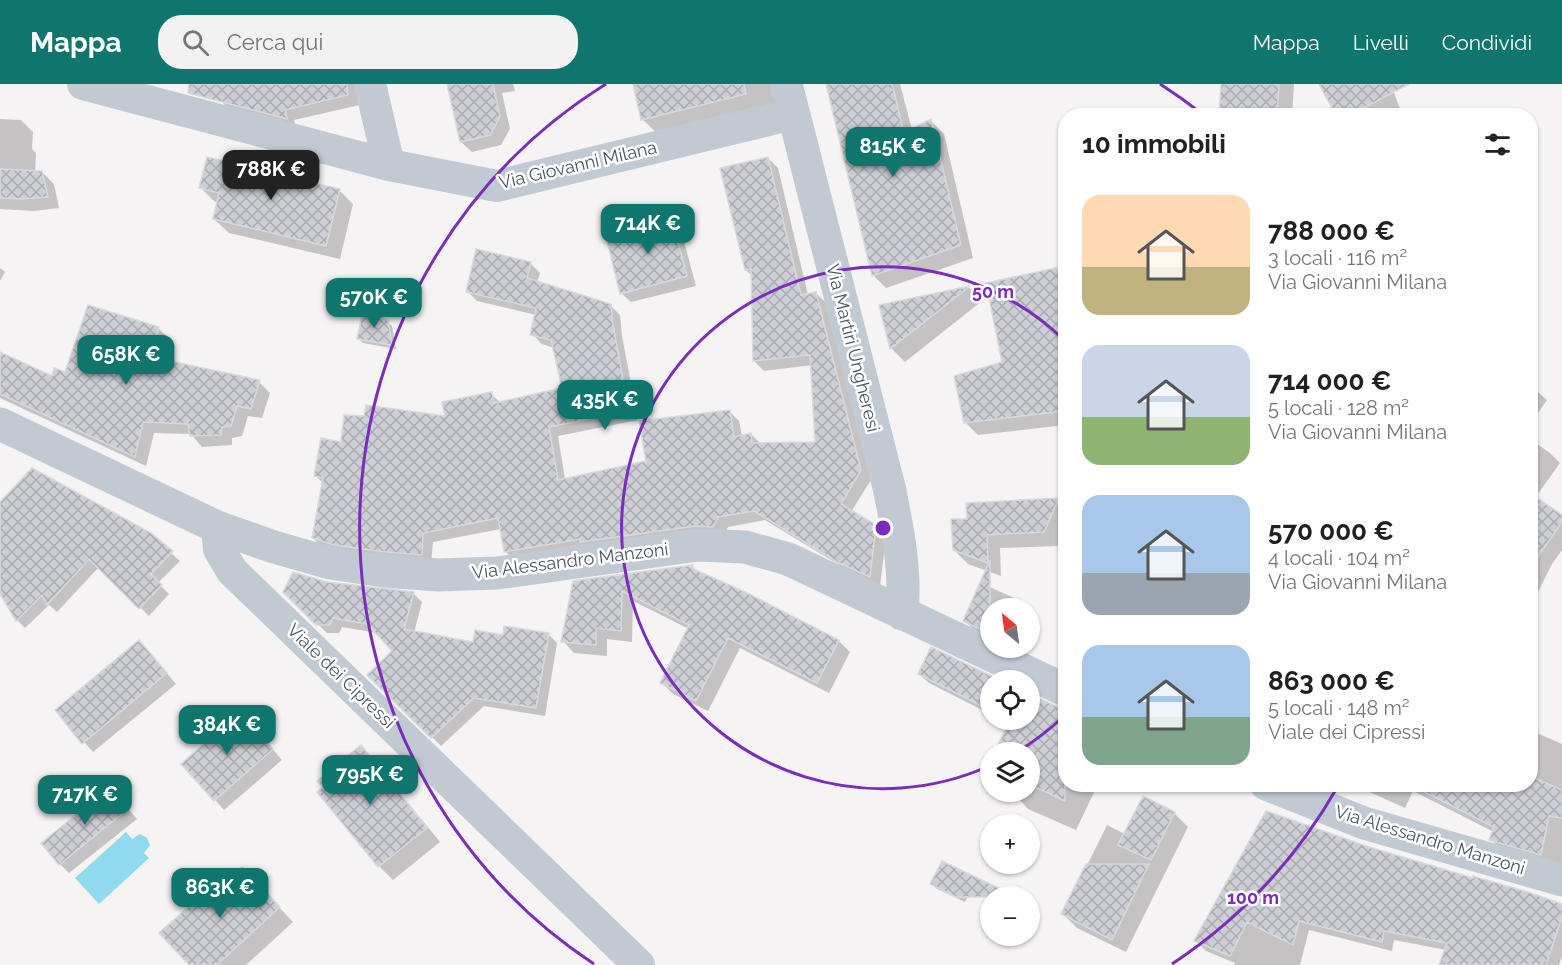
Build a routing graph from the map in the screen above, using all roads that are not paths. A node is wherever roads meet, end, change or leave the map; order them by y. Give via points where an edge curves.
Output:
1 (83, 84) edge
2 (370, 84) edge
3 (790, 99) edge
4 (388, 165) junction
5 (0, 424) edge
6 (217, 527) junction
7 (902, 614) junction
8 (1058, 687) edge
9 (1286, 792) edge
10 (1562, 880) edge
11 (639, 965) edge

1 - 4 street, Via Giovanni Milana
2 - 4 street
3 - 4 street, Via Giovanni Milana via 497,186
3 - 7 street, Via Martiri Ungheresi via 889,487 904,579
5 - 6 street, Via Alessandro Manzoni
6 - 7 street, Via Alessandro Manzoni via 330,563 438,575 497,573 698,545 745,547 788,559
6 - 11 street, Viale dei Cipressi via 219,549 232,571
7 - 8 street, Via Alessandro Manzoni
9 - 10 street, Via Alessandro Manzoni via 1364,823

